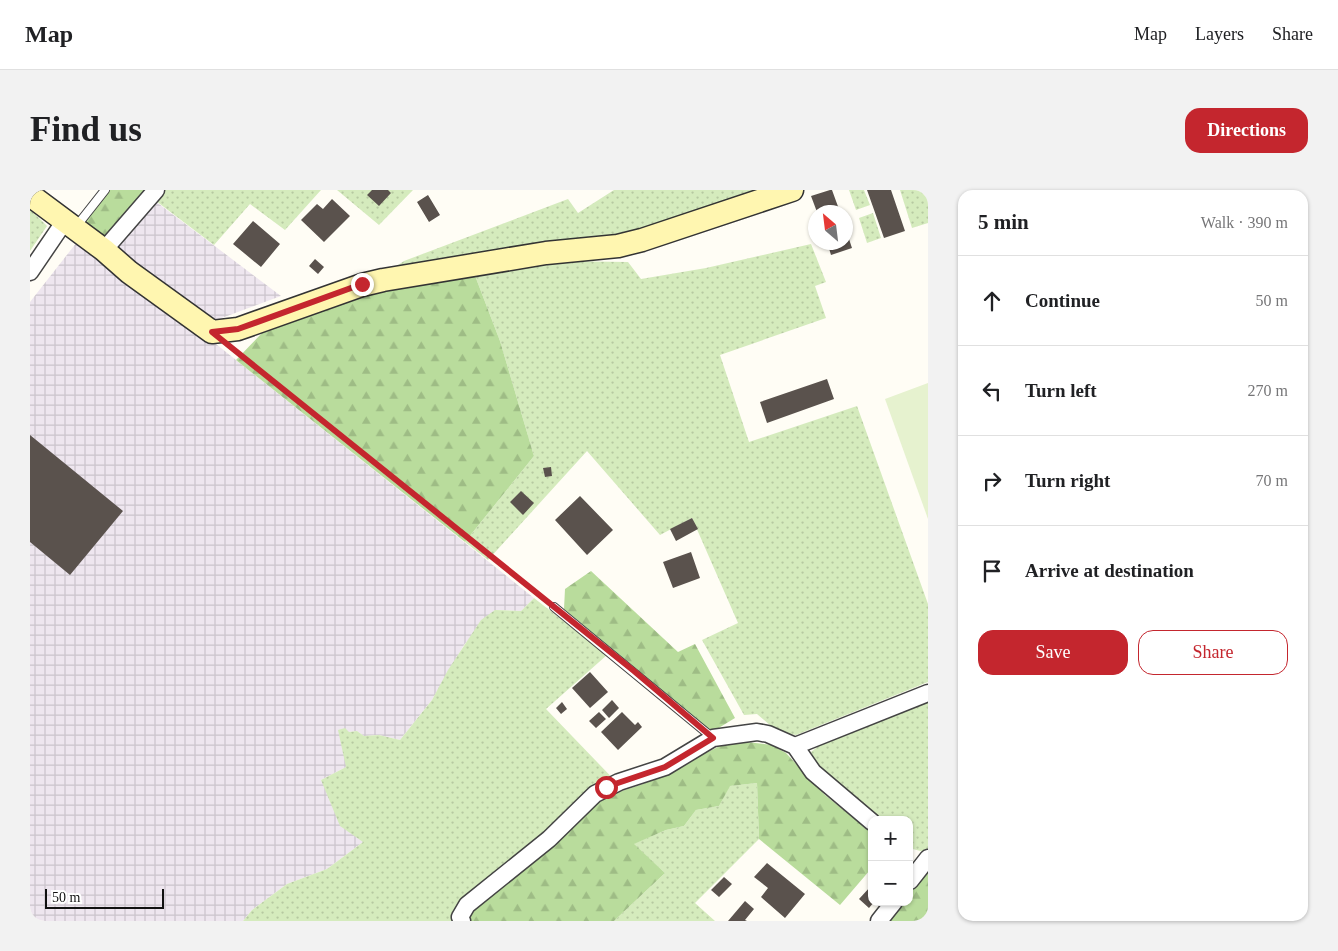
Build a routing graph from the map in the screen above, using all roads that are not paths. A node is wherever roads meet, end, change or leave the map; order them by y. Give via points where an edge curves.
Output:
1 (105, 190) edge
2 (156, 190) edge
3 (792, 190) edge
4 (30, 195) edge
5 (69, 226) junction
6 (104, 250) junction
7 (30, 272) edge
8 (554, 607) road end
9 (928, 693) edge
10 (713, 738) junction
11 (795, 746) junction
12 (868, 819) edge
13 (928, 858) edge
14 (913, 878) edge
15 (891, 906) edge
16 (462, 921) edge
17 (879, 921) edge

1 - 5 lane
2 - 6 street
3 - 6 street via 618,246 376,281 238,329 212,332
4 - 5 street
5 - 6 street
5 - 7 street
8 - 10 lane
9 - 11 street
10 - 11 street via 757,732
10 - 16 street via 665,767 619,782 595,794 549,839 467,906 460,917
11 - 12 street via 813,772
13 - 14 street
15 - 17 street

